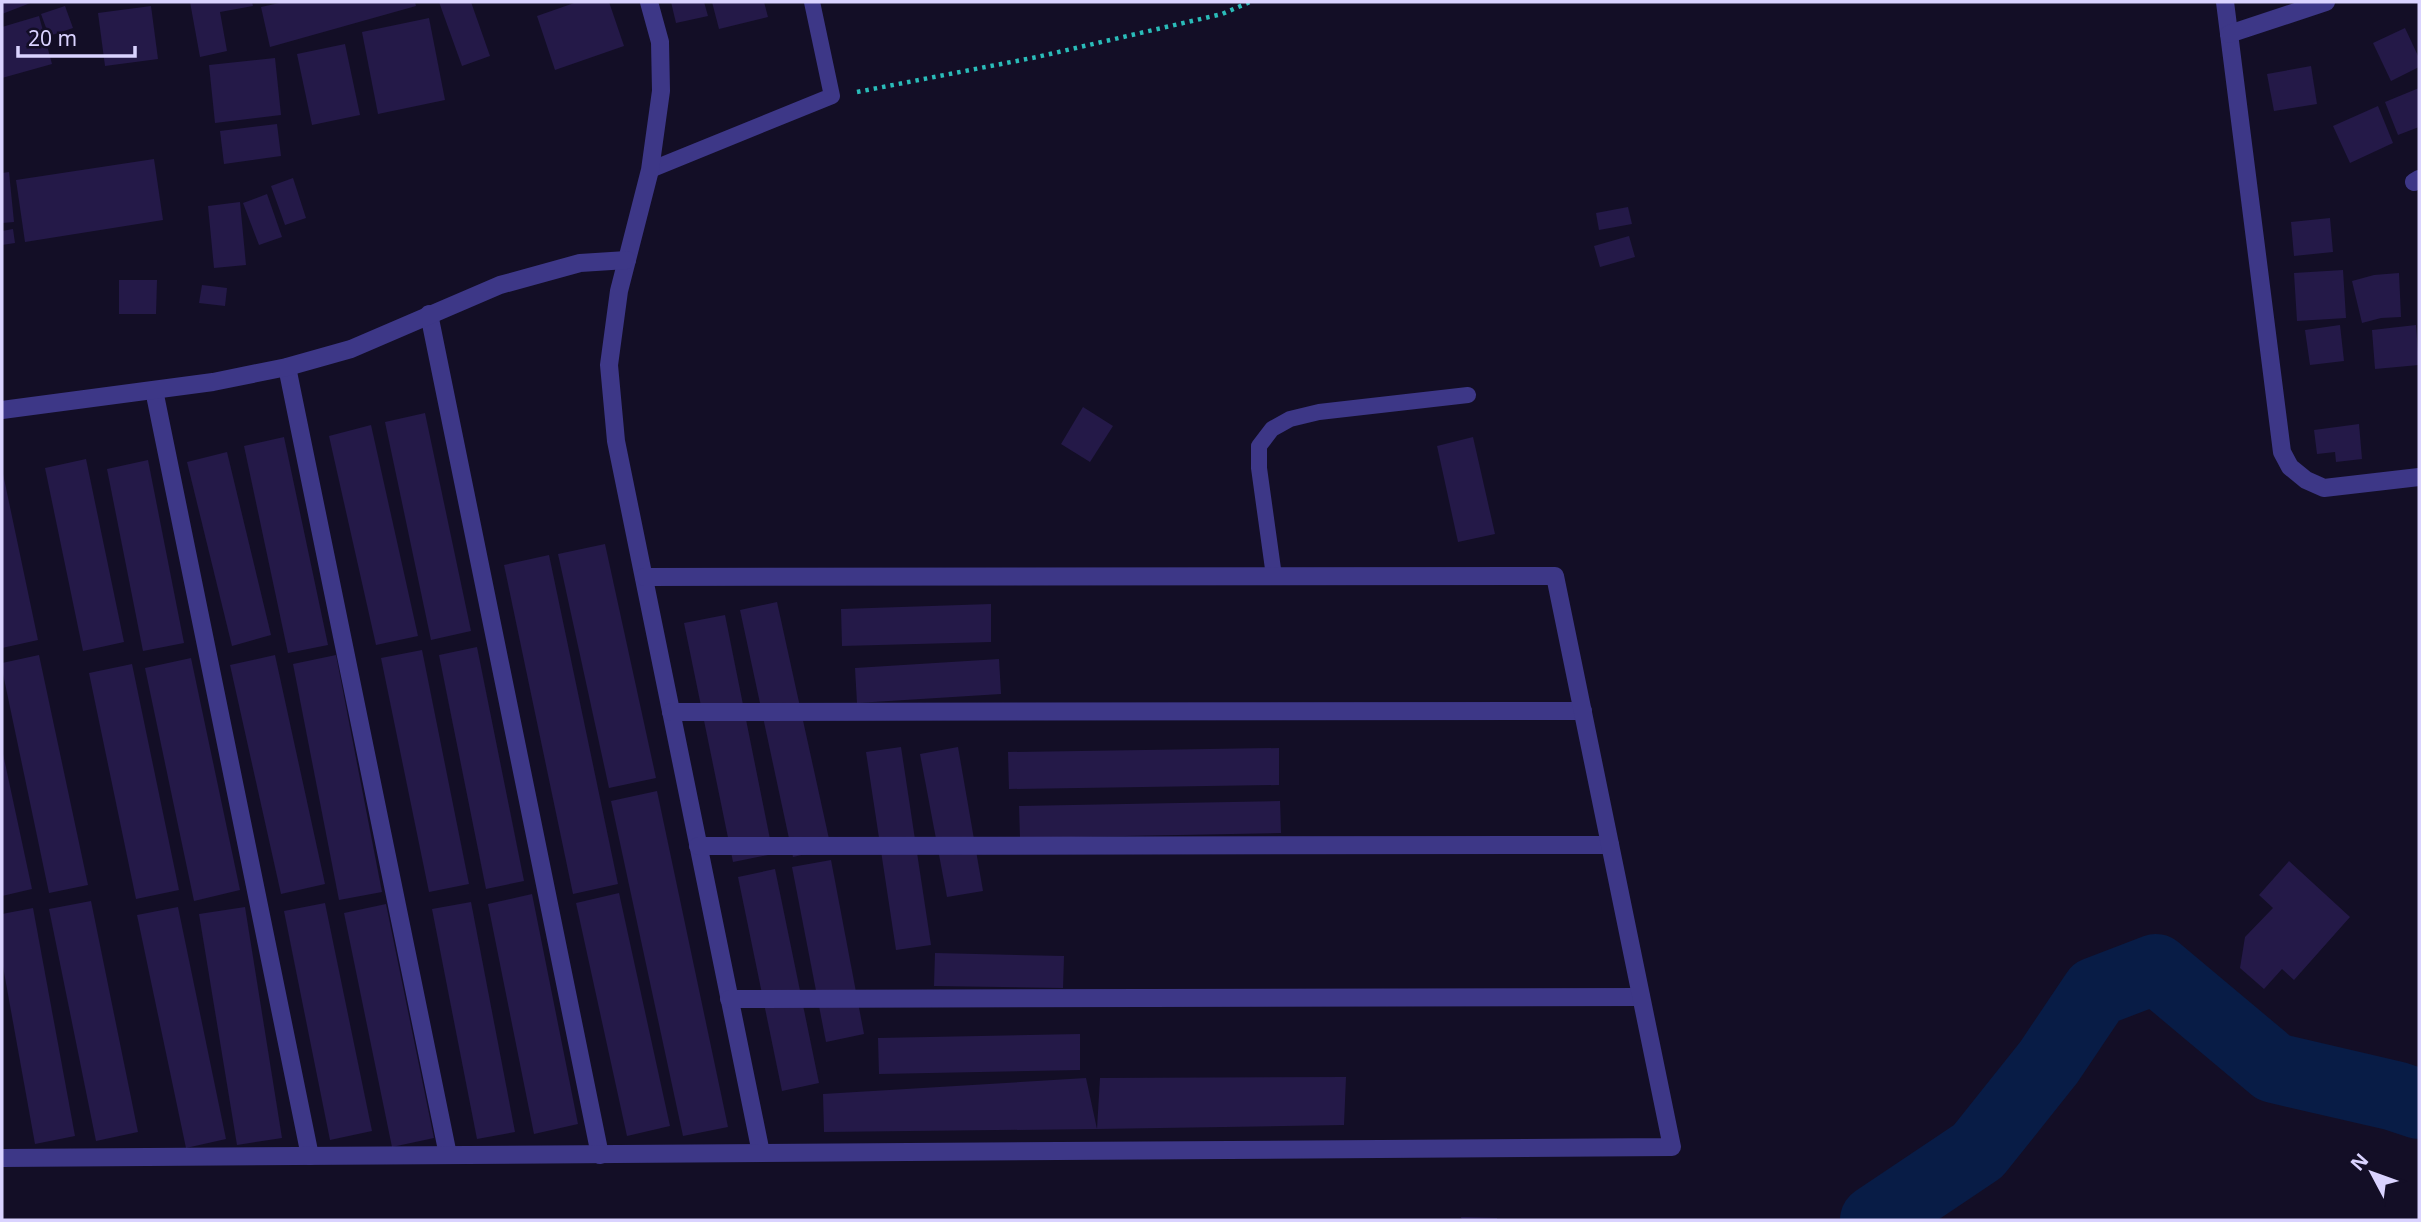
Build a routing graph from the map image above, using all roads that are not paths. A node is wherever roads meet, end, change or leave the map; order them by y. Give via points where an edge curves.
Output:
1 (649, 2) edge
2 (812, 2) edge
3 (2225, 2) edge
4 (2326, 2) edge
5 (2229, 34) junction
6 (650, 170) junction
7 (627, 260) junction
8 (429, 314) junction
9 (287, 367) junction
10 (155, 390) junction
11 (1468, 395) dead end
12 (2, 410) edge
13 (2419, 477) edge
14 (1274, 576) junction
15 (644, 577) junction
16 (1583, 711) junction
17 (671, 712) junction
18 (1610, 845) junction
19 (698, 846) junction
20 (1641, 997) junction
21 (729, 999) junction
22 (761, 1153) junction
23 (600, 1154) junction
24 (448, 1155) junction
25 (310, 1156) junction
26 (2, 1158) edge

1 - 6 street via 660,42 661,91
2 - 6 lane via 832,96
3 - 5 street
4 - 5 street
5 - 13 street via 2282,452 2305,481 2323,488
6 - 7 street
7 - 8 street via 566,266 500,285
7 - 15 street via 609,365 616,441
8 - 9 street via 351,349
8 - 23 street
9 - 10 street
9 - 24 street
10 - 12 street
10 - 25 street
11 - 14 lane via 1319,412 1272,429 1259,446 1259,468
14 - 15 street
14 - 16 street via 1556,576
15 - 17 street
16 - 17 street
16 - 18 street
17 - 19 street
18 - 19 street
18 - 20 street
19 - 21 street
20 - 21 street
20 - 22 street via 1672,1147
21 - 22 street
22 - 23 street
23 - 24 street
24 - 25 street
25 - 26 street

